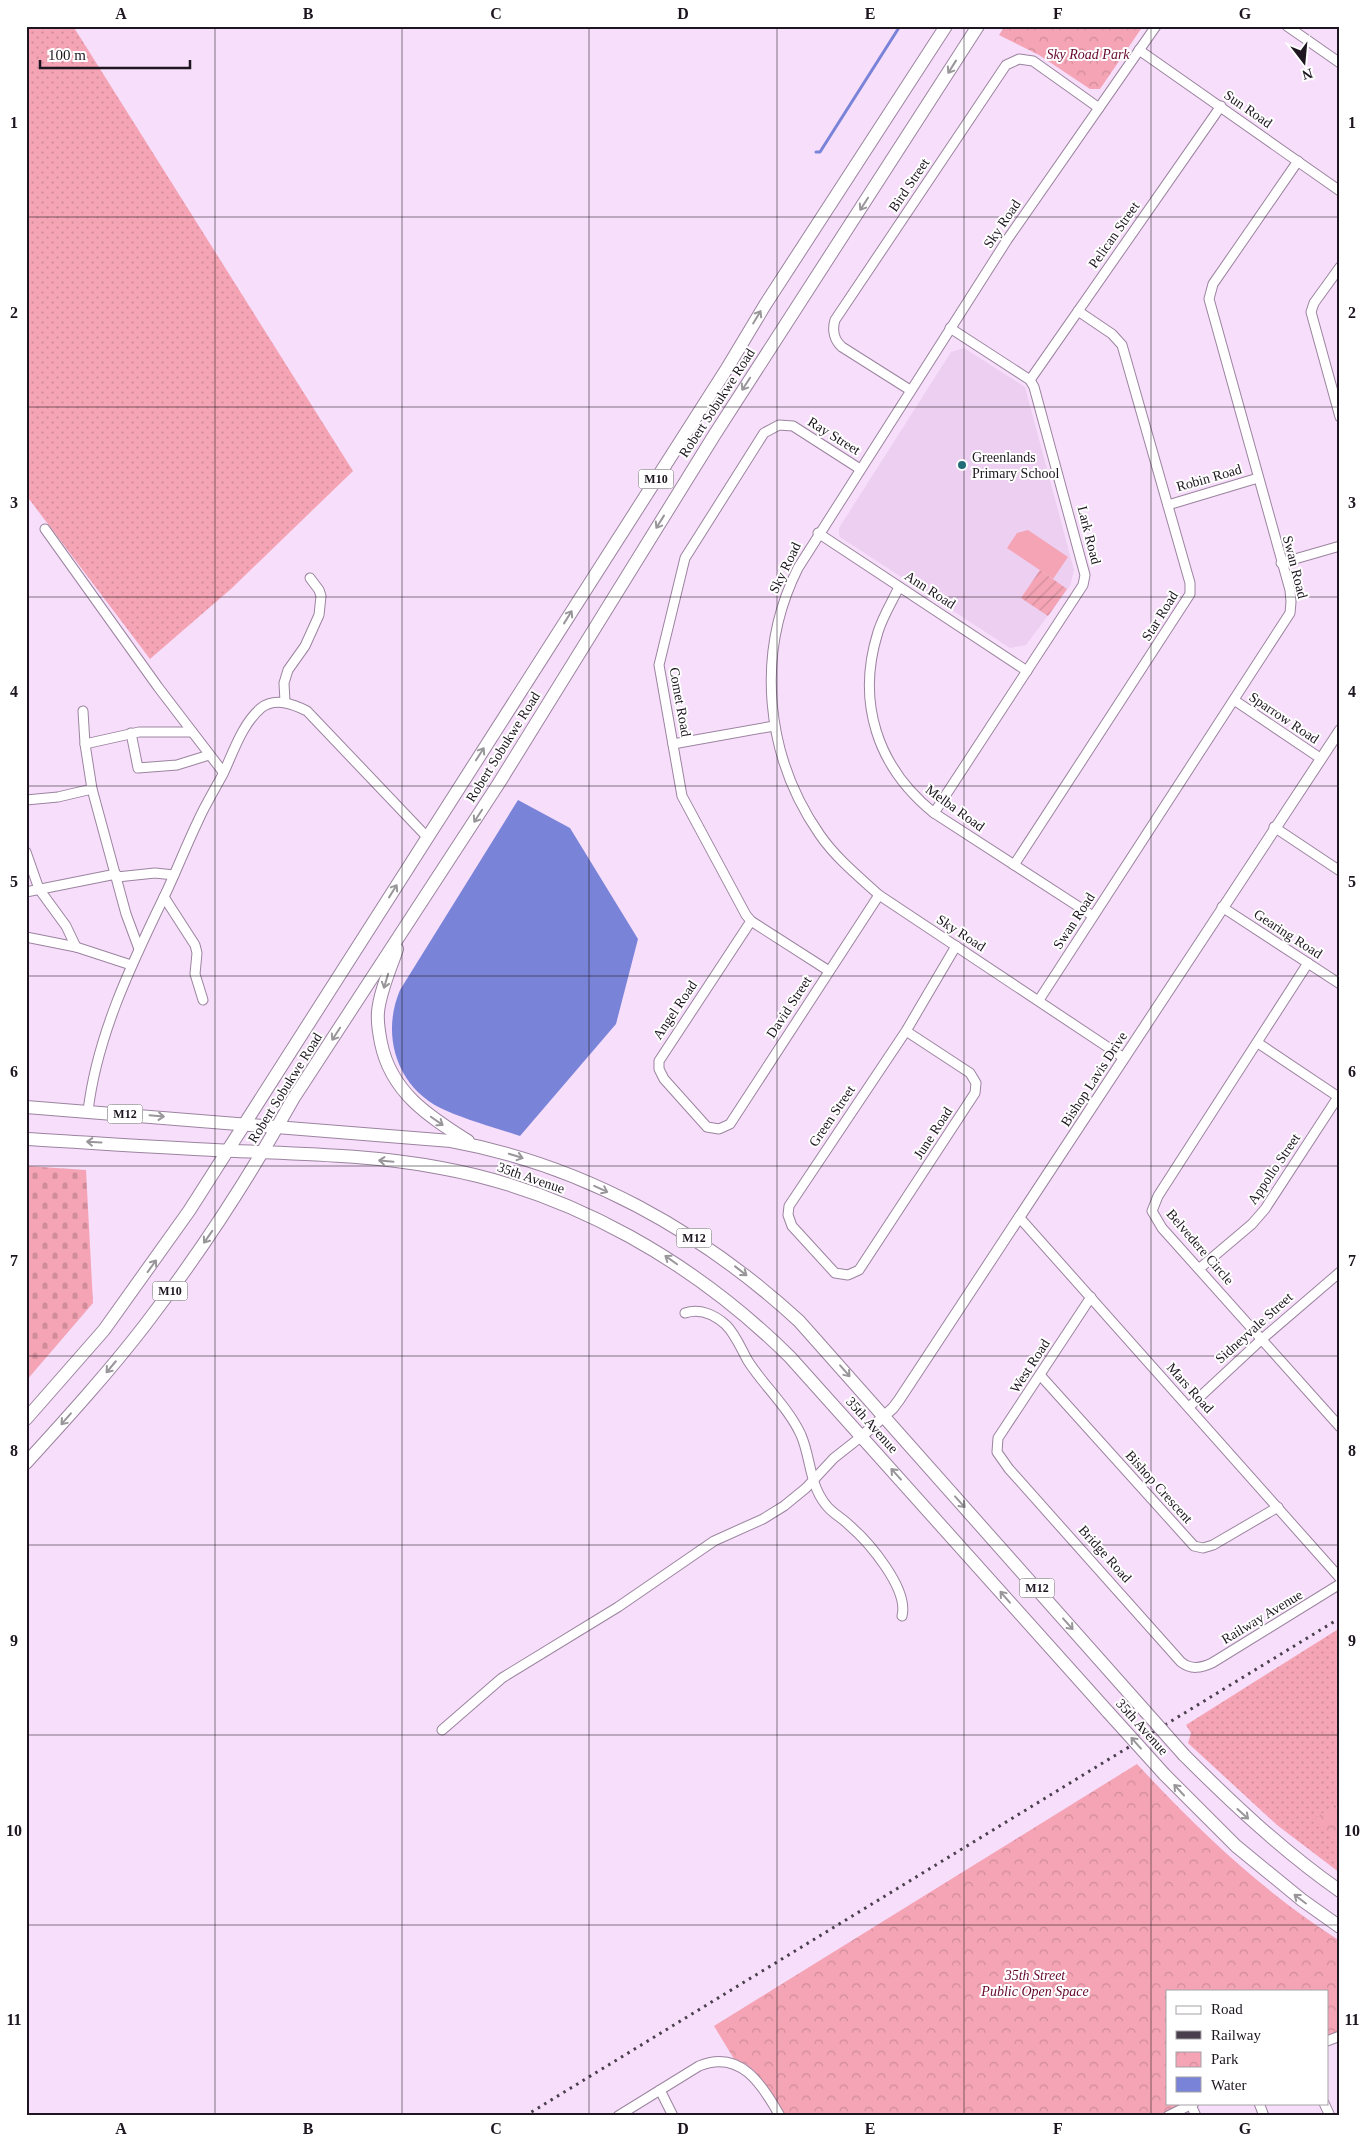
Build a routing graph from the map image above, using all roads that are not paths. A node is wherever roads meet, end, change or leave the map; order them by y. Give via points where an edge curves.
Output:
1 (946, 26) edge
2 (978, 26) edge
3 (1156, 26) edge
4 (1287, 26) edge
5 (1139, 50) junction
6 (1340, 63) edge
7 (1221, 106) junction
8 (1099, 108) junction
9 (1298, 161) junction
10 (1340, 191) edge
11 (1340, 267) edge
12 (1078, 311) junction
13 (950, 328) junction
14 (1030, 380) junction
15 (910, 390) junction
16 (1340, 416) edge
17 (793, 426) joint
18 (860, 469) junction
19 (1258, 478) junction
20 (1168, 505) junction
21 (45, 529) dead end
22 (818, 533) junction
23 (1340, 546) edge
24 (1281, 563) junction
25 (310, 578) dead end
26 (899, 587) junction
27 (1027, 671) junction
28 (1234, 700) junction
29 (285, 702) junction
30 (83, 711) dead end
31 (774, 726) junction
32 (1340, 730) edge
33 (192, 732) junction
34 (131, 733) junction
35 (85, 744) junction
36 (673, 744) junction
37 (209, 755) junction
38 (1320, 758) junction
39 (223, 772) junction
40 (92, 788) junction
41 (26, 800) edge
42 (934, 813) junction
43 (1274, 827) junction
44 (428, 837) junction
45 (26, 852) edge
46 (1014, 865) junction
47 (1340, 871) edge
48 (116, 875) junction
49 (174, 875) junction
50 (39, 889) junction
51 (26, 892) edge
52 (879, 895) junction
53 (164, 897) junction
54 (1222, 907) junction
55 (1093, 916) junction
56 (751, 921) junction
57 (401, 935) junction
58 (26, 937) edge
59 (956, 946) junction
60 (76, 947) junction
61 (139, 949) junction
62 (1308, 963) junction
63 (132, 965) junction
64 (829, 970) junction
65 (1340, 984) edge
66 (203, 1000) dead end
67 (1038, 1000) junction
68 (906, 1030) junction
69 (1258, 1043) junction
70 (1124, 1058) junction
71 (1339, 1098) edge
72 (26, 1106) edge
73 (88, 1111) junction
74 (244, 1124) junction
75 (278, 1126) junction
76 (718, 1129) joint
77 (26, 1139) edge
78 (476, 1145) junction
79 (227, 1151) junction
80 (262, 1152) junction
81 (1019, 1216) junction
82 (1200, 1268) junction
83 (859, 1270) joint
84 (1338, 1278) edge
85 (1091, 1297) junction
86 (685, 1313) dead end
87 (1262, 1339) junction
88 (1040, 1375) junction
89 (1188, 1407) junction
90 (883, 1417) junction
91 (26, 1419) edge
92 (1340, 1427) edge
93 (862, 1436) junction
94 (998, 1452) joint
95 (26, 1463) edge
96 (812, 1480) junction
97 (1278, 1506) junction
98 (1340, 1578) edge
99 (1340, 1584) edge
100 (902, 1616) dead end
101 (1196, 1668) joint
102 (442, 1730) dead end
103 (1340, 1891) edge
104 (1340, 1927) edge
105 (1340, 2036) edge
106 (1328, 2041) edge
107 (660, 2090) junction
108 (1192, 2104) edge
109 (1259, 2104) edge
110 (1324, 2104) edge
111 (618, 2116) edge
112 (673, 2116) edge
113 (780, 2116) edge
114 (1168, 2116) edge
115 (1196, 2116) edge
116 (1264, 2116) edge
117 (1330, 2116) edge

44 -> 1 main road, Robert Sobukwe Road / M10
2 -> 57 main road, Robert Sobukwe Road / M10 via 724,418 500,783
3 - 5 street, Sky Road
4 - 6 street
5 - 7 street, Sun Road
5 - 8 street, Sky Road
7 - 9 street, Sun Road
7 - 12 street, Pelican Street
8 - 13 street, Sky Road
8 - 15 street, Bird Street via 1033,61 1024,58 1014,60 1006,65 934,172 834,325 835,336 842,347
9 - 10 street, Sun Road
9 - 19 street, Swan Road via 1209,294
11 - 16 street via 1311,312
12 - 14 street, Pelican Street
12 - 20 street, Star Road via 1112,334 1122,345
13 - 14 street
13 - 15 street, Sky Road
14 - 27 street, Lark Road via 1085,574 1083,585
15 - 18 street, Sky Road
17 - 18 street, Ray Street
17 - 36 street, Comet Road via 779,425 764,433 685,558 658,665
18 - 22 street, Sky Road
19 - 20 street, Robin Road
19 - 24 street, Swan Road
20 - 46 street, Star Road via 1190,583 1189,598
21 - 33 street
22 - 26 street, Ann Road
22 - 31 street, Sky Road via 790,583 779,615 771,680
23 - 24 street
24 - 28 street, Swan Road via 1291,597 1290,613
25 - 29 street via 319,590 320,606 305,646 288,670 284,683
26 - 27 street, Ann Road
26 - 42 street, Melba Road via 874,647 869,680 872,717 892,767
27 - 42 street, Lark Road
28 - 38 street, Sparrow Road
28 - 55 street, Swan Road
29 - 39 street via 273,702 262,707 252,717
29 - 44 street via 307,711 318,721
30 - 35 street
31 - 36 street
31 - 52 street, Sky Road via 786,772 806,814 847,866
32 - 38 street, Bishop Lavis Drive
33 - 34 street
33 - 37 street
34 - 35 street
34 - 37 street via 138,768 177,765
35 - 40 street
36 - 56 street, Comet Road via 686,806
37 - 39 street
38 - 43 street, Bishop Lavis Drive
39 - 49 street
40 - 41 street via 58,797
40 - 48 street
42 - 46 street, Melba Road
43 - 47 street
43 - 54 street, Bishop Lavis Drive
74 -> 44 main road, Robert Sobukwe Road / M10
45 - 50 street
46 - 55 street, Melba Road
48 - 49 street
48 - 50 street
48 - 61 street
49 - 53 street
50 - 51 street
50 - 60 street via 66,926
52 - 59 street, Sky Road
52 - 64 street, David Street
53 - 61 street
53 - 66 street via 195,945 195,974
54 - 62 street, Gearing Road
54 - 70 street, Bishop Lavis Drive
55 - 67 street, Swan Road
56 - 64 street, Comet Road
56 - 76 street, Angel Road via 659,1061 664,1079 707,1127
57 -> 75 main road, Robert Sobukwe Road / M10
57 -> 78 main road via 378,1013 384,1055 398,1085 417,1106 438,1123
58 - 60 street
59 - 67 street, Sky Road
59 - 68 street, Green Street
60 - 63 street
61 - 63 street
62 - 65 street, Gearing Road
62 - 69 street, Belvedere Circle
63 - 73 street via 101,1048
64 - 76 street, David Street via 730,1124
67 - 70 street, Sky Road
68 - 83 street, June Road via 970,1073 976,1083 976,1093
68 - 83 street, Green Street via 789,1206 792,1226 835,1273 848,1276
69 - 71 street
69 - 82 street, Belvedere Circle via 1153,1205 1159,1224
70 - 81 street, Bishop Lavis Drive
71 - 82 street, Appollo Street via 1265,1209
72 - 73 main road, M12
73 -> 74 main road, M12
74 - 75 main road, M12
74 - 79 main road, Robert Sobukwe Road / M10
75 - 78 main road, 35th Avenue / M12 via 422,1137
75 - 80 main road, Robert Sobukwe Road / M10
79 -> 77 main road, M12
78 -> 90 main road, 35th Avenue / M12 via 556,1169 641,1207 684,1232 756,1283 799,1321
79 - 80 main road, M12
91 -> 79 main road, Robert Sobukwe Road / M10 via 123,1305 176,1231
93 -> 80 main road, 35th Avenue / M12 via 790,1357 722,1297 661,1253 582,1214 530,1192 442,1168 350,1157
80 -> 95 main road, Robert Sobukwe Road / M10 via 212,1233 145,1326
81 - 85 street, Mars Road
81 - 90 street, Bishop Lavis Drive via 904,1392
82 - 87 street, Belvedere Circle
84 - 87 street, Sidneyvale Street
85 - 88 street, West Road
85 - 89 street, Mars Road
86 - 96 street via 695,1311 712,1315 732,1333 796,1426 805,1446
87 - 89 street, Sidneyvale Street
87 - 92 street, Belvedere Circle
88 - 94 street, West Road via 998,1438
88 - 97 street, Bishop Crescent via 1194,1546 1213,1545
89 - 97 street, Mars Road
90 - 93 street, Bishop Lavis Drive
90 -> 103 main road, 35th Avenue / M12, bridge via 1184,1754 1241,1812
93 - 96 street
104 -> 93 main road, 35th Avenue / M12, bridge via 1236,1846 1164,1774
94 - 101 street, Bridge Road via 1009,1469 1182,1662
96 - 100 street via 826,1506 868,1543 899,1588
96 - 102 street via 778,1510 714,1541 612,1611 502,1678
97 - 98 street, Mars Road
99 - 101 street, Railway Avenue via 1217,1660
105 - 106 street
107 - 111 street
107 - 112 street
107 - 113 street via 705,2064 731,2063 751,2074
108 - 114 street
108 - 115 street
109 - 116 street
110 - 117 street

